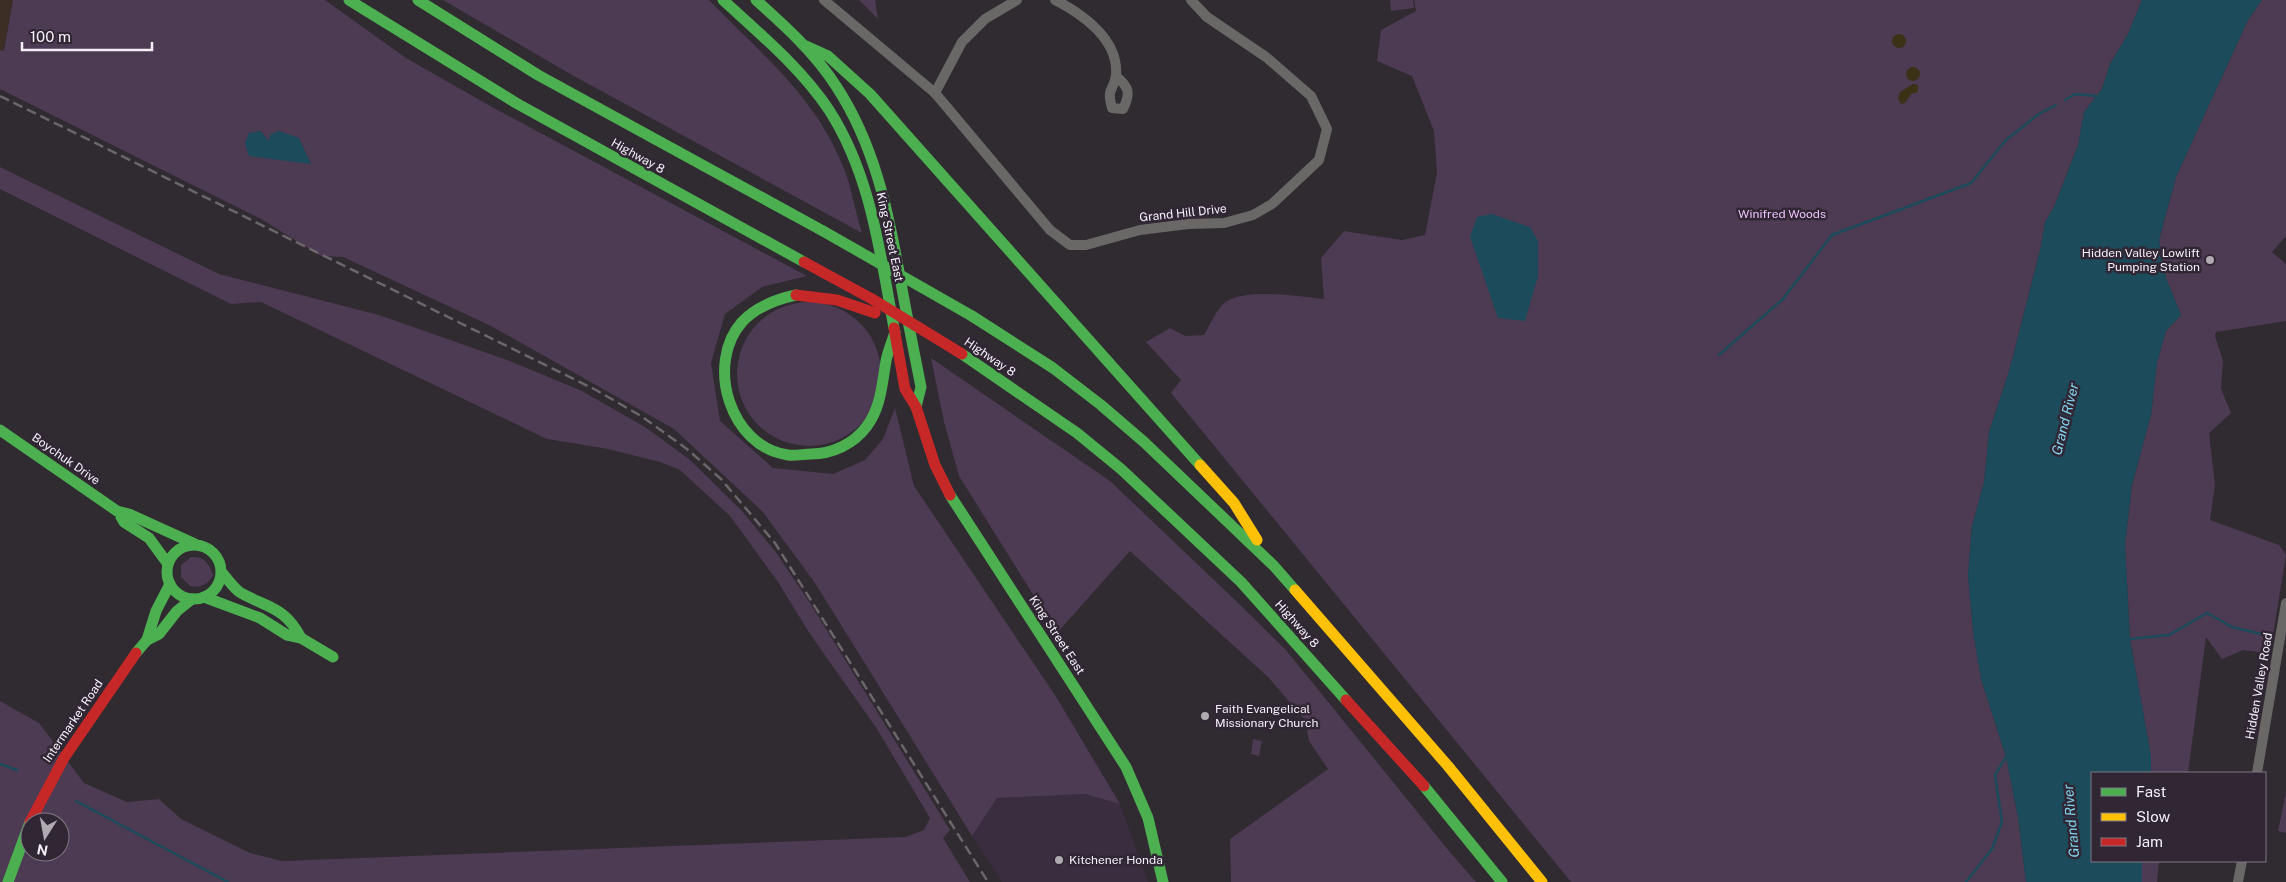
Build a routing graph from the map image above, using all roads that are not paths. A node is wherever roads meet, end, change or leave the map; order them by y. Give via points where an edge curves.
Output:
1 (349, 0) edge
2 (418, 0) edge
3 (723, 0) edge
4 (756, 0) edge
5 (824, 0) edge
6 (1017, 0) edge
7 (1056, 0) edge
8 (1191, 0) edge
9 (806, 46) junction
10 (1116, 76) dead end
11 (935, 93) junction
12 (895, 332) junction
13 (962, 354) junction
14 (916, 407) junction
15 (0, 430) edge
16 (117, 511) junction
17 (195, 544) junction
18 (168, 564) junction
19 (1274, 566) junction
20 (222, 573) junction
21 (170, 584) junction
22 (204, 597) junction
23 (192, 599) junction
24 (2286, 603) edge
25 (301, 638) junction
26 (146, 640) junction
27 (333, 657) dead end
28 (2257, 772) edge
29 (35, 812) edge
30 (20, 849) edge
31 (2242, 862) edge
32 (8, 882) edge
33 (1163, 882) edge
34 (1502, 882) edge
35 (1542, 882) edge
36 (2238, 882) edge

1 - 13 main road, Highway 8, bridge via 413,43 523,108 872,299
2 - 19 main road, Highway 8, bridge via 538,75 823,231 972,316 1053,368 1144,442
3 - 12 main road, King Street East via 809,84 846,142 860,172 876,227
4 - 9 main road, King Street East
5 - 11 street, Grand Hill Drive
6 - 11 street via 985,19 962,42
7 - 10 street via 1082,15 1100,33 1114,54
8 - 11 street, Grand Hill Drive via 1207,17 1266,57 1311,96 1327,129 1319,160 1272,204 1253,216 1224,223 1140,230 1086,245 1070,244 1050,230
9 - 14 main road, King Street East via 851,110 872,153 881,182 921,387
9 - 19 main road via 828,56 870,94 919,147 1234,503
12 - 13 main road, bridge via 886,360 882,398 867,427 834,451 809,456 779,453 752,437 733,415 724,387 724,372 726,355 739,327 765,304 796,295 855,304 941,349
12 - 14 main road, King Street East via 905,389
13 - 34 main road, Highway 8 via 1077,433 1121,468 1241,582 1426,789
14 - 33 main road, King Street East via 935,465 950,496 1126,767 1148,818
15 - 16 main road, Boychuk Drive
16 - 17 main road, Boychuk Drive
16 - 18 main road, Boychuk Drive via 124,522 154,542
17 - 18 main road via 178,550
17 - 20 main road via 214,553
18 - 21 main road
19 - 35 main road, Highway 8 via 1448,766
20 - 22 main road via 213,592
20 - 25 main road via 239,592 284,615 294,624
21 - 23 main road via 182,596
21 - 26 main road, Intermarket Road via 148,628
22 - 23 main road
22 - 25 main road via 247,612 287,635
23 - 26 main road, Intermarket Road via 177,611 159,634
24 - 28 street, Hidden Valley Road
25 - 27 main road
26 - 29 main road, Intermarket Road via 68,752
30 - 32 main road, Intermarket Road
31 - 36 street

